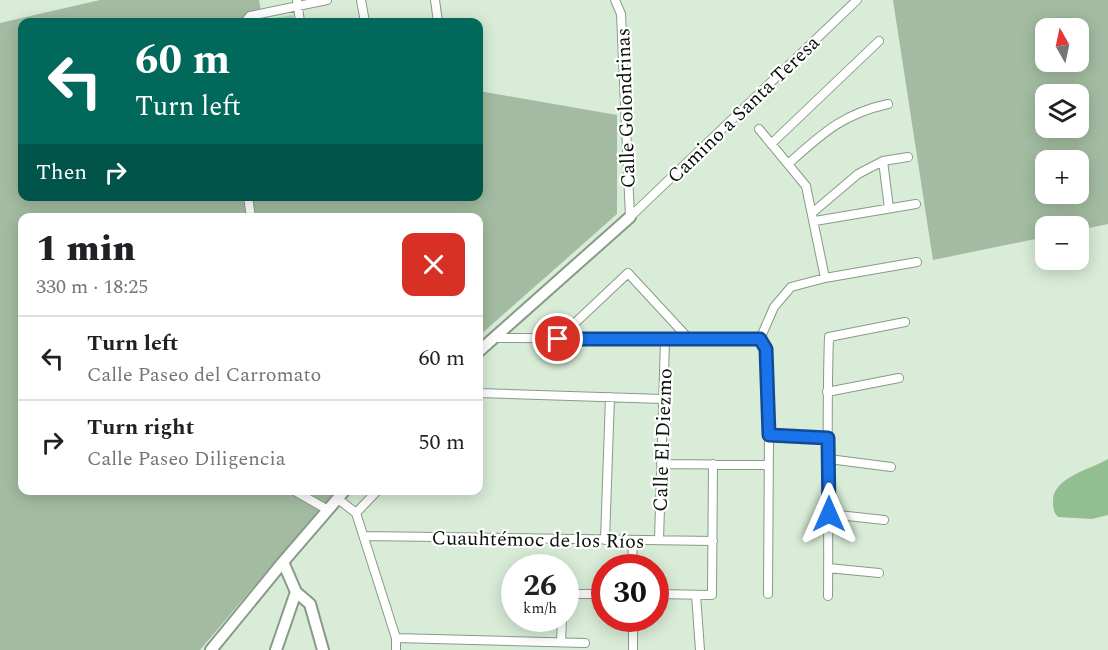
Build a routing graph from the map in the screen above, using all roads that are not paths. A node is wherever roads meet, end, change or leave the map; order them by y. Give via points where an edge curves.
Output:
1 (327, 0) edge
2 (361, 0) edge
3 (435, 0) edge
4 (615, 0) edge
5 (857, 0) edge
6 (298, 3) edge
7 (250, 18) edge
8 (300, 18) edge
9 (364, 18) edge
10 (437, 18) edge
11 (879, 41) dead end
12 (888, 104) dead end
13 (759, 129) dead end
14 (771, 144) junction
15 (908, 158) dead end
16 (883, 161) junction
17 (788, 164) junction
18 (916, 204) dead end
19 (889, 208) junction
20 (630, 217) junction
21 (814, 217) junction
22 (917, 262) dead end
23 (825, 278) junction
24 (905, 322) dead end
25 (495, 338) junction
26 (558, 339) junction
27 (690, 339) junction
28 (760, 339) junction
29 (665, 340) junction
30 (483, 348) edge
31 (899, 378) dead end
32 (827, 392) junction
33 (483, 393) edge
34 (610, 397) junction
35 (663, 399) junction
36 (769, 435) junction
37 (828, 438) junction
38 (829, 459) junction
39 (661, 464) junction
40 (713, 464) junction
41 (768, 465) junction
42 (891, 467) dead end
43 (302, 495) edge
44 (341, 495) edge
45 (373, 495) edge
46 (328, 510) junction
47 (356, 513) junction
48 (829, 514) junction
49 (885, 520) dead end
50 (364, 536) junction
51 (605, 540) junction
52 (633, 540) junction
53 (659, 540) junction
54 (713, 541) junction
55 (633, 554) edge
56 (283, 562) junction
57 (828, 568) junction
58 (879, 573) dead end
59 (296, 592) junction
60 (669, 594) edge
61 (768, 594) dead end
62 (696, 595) junction
63 (828, 596) dead end
64 (561, 632) edge
65 (633, 632) edge
66 (396, 638) junction
67 (513, 641) junction
68 (561, 642) junction
69 (585, 643) dead end
70 (211, 650) edge
71 (276, 650) edge
72 (323, 650) edge
73 (396, 650) edge
74 (513, 650) edge
75 (633, 650) edge
76 (700, 650) edge

1 - 6 street
2 - 9 street
3 - 10 street
4 - 20 street, Calle Golondrinas via 621,14
5 - 20 street, Camino a Santa Teresa
6 - 7 street
6 - 8 street
11 - 14 street
12 - 17 street via 864,109 827,129
13 - 14 street
14 - 17 street
15 - 16 street
16 - 19 street
16 - 21 street via 858,174
17 - 21 street via 806,186
18 - 19 street
19 - 21 street
20 - 25 street
21 - 23 street
22 - 23 street
23 - 28 street via 791,287 774,307
24 - 32 street via 829,337
25 - 26 street
25 - 30 street
26 - 27 street via 628,273
26 - 29 street
27 - 28 street
27 - 29 street
28 - 36 street via 766,349
29 - 35 street, Calle El Diezmo
31 - 32 street
32 - 37 street
33 - 34 street
34 - 35 street
34 - 51 street
35 - 39 street, Calle El Diezmo
36 - 37 street
36 - 41 street
37 - 38 street
38 - 42 street
38 - 48 street
39 - 40 street
39 - 53 street, Calle El Diezmo
40 - 41 street
40 - 54 street
41 - 61 street
43 - 46 street
44 - 46 street
44 - 47 street
45 - 47 street
46 - 56 street
47 - 50 street
48 - 49 street
48 - 57 street
50 - 51 street, Cuauhtémoc de los Ríos
50 - 66 street
51 - 52 street, Cuauhtémoc de los Ríos
52 - 53 street, Cuauhtémoc de los Ríos
52 - 55 street
53 - 54 street, Cuauhtémoc de los Ríos
54 - 62 street via 712,595
56 - 59 street
56 - 70 street
57 - 58 street
57 - 63 street
59 - 71 street
59 - 72 street via 310,604
60 - 62 street
62 - 76 street
64 - 68 street
65 - 75 street
66 - 67 street
66 - 73 street
67 - 68 street
67 - 74 street
68 - 69 street

